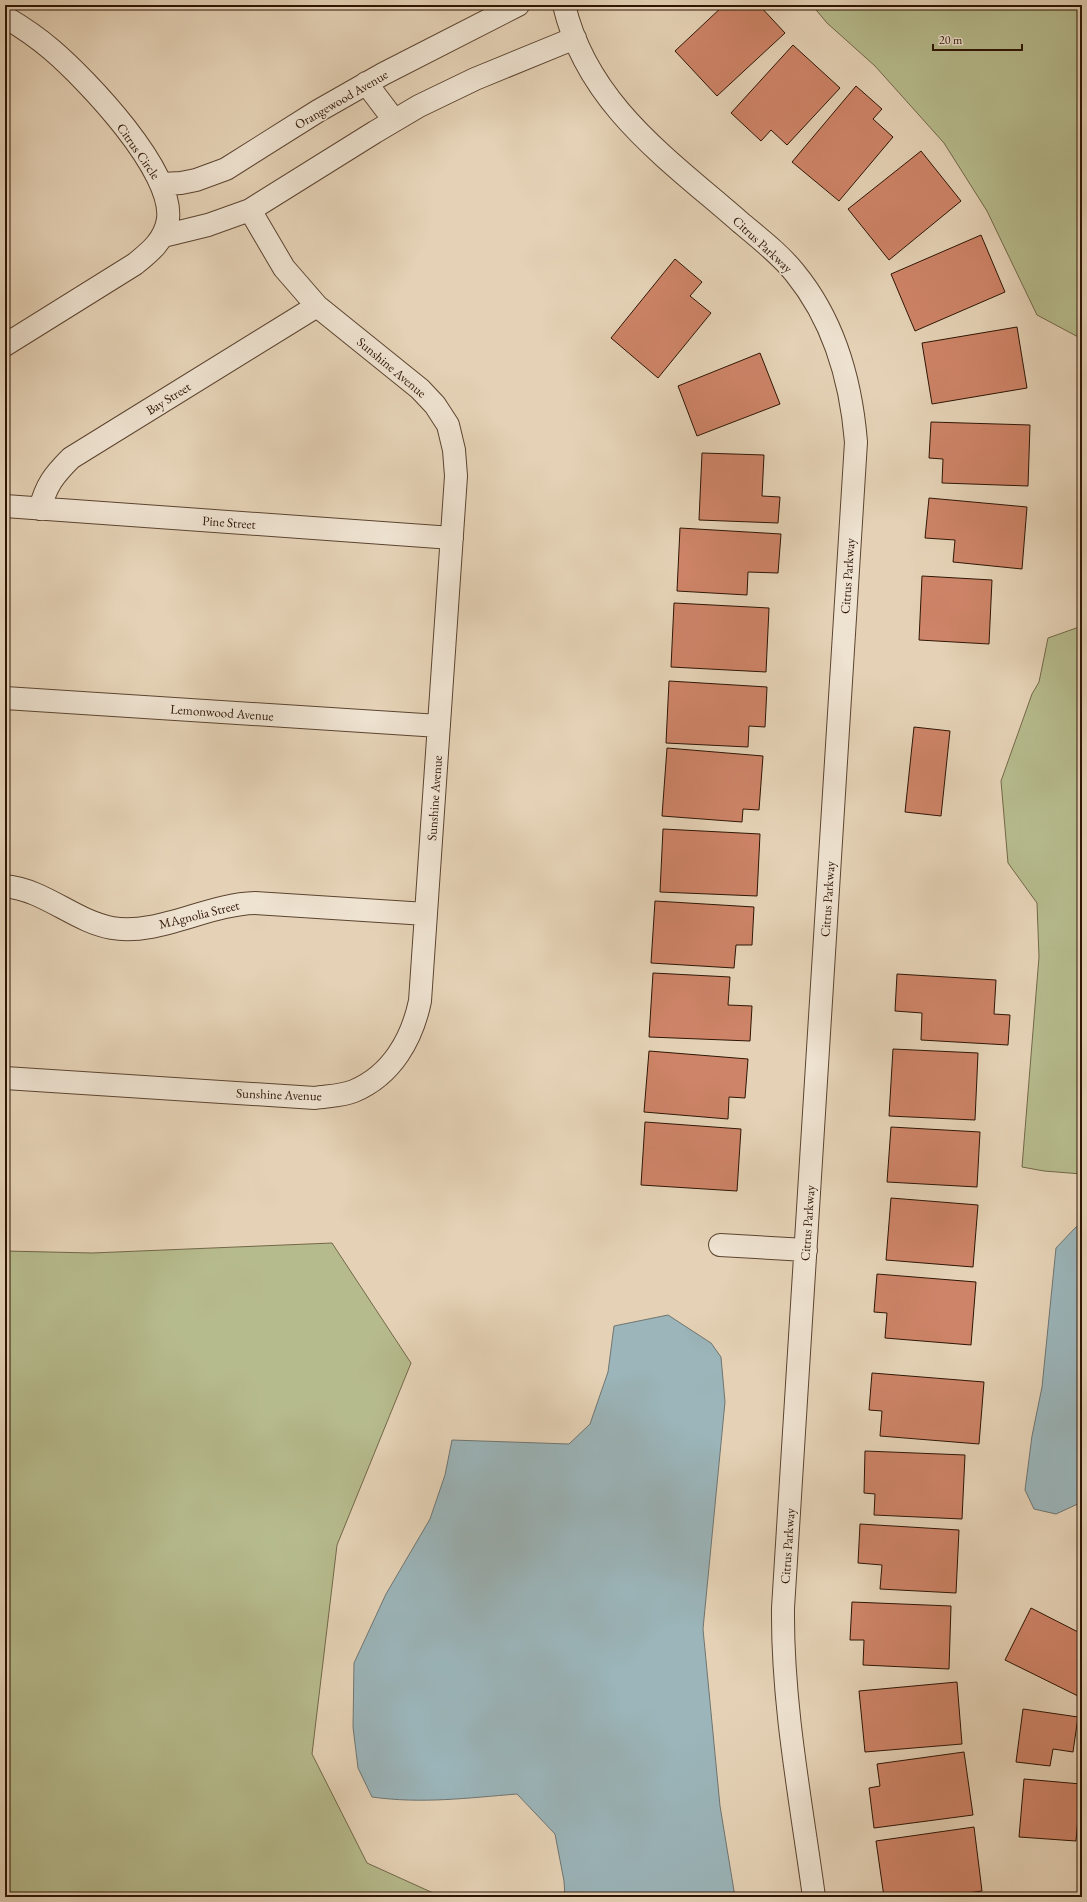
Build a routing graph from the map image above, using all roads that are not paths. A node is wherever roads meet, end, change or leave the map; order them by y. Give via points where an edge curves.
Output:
1 (518, 5) edge
2 (564, 5) edge
3 (5, 17) edge
4 (575, 38) junction
5 (366, 83) junction
6 (394, 120) junction
7 (162, 184) junction
8 (250, 210) junction
9 (163, 236) junction
10 (317, 306) junction
11 (5, 345) edge
12 (5, 506) edge
13 (40, 509) junction
14 (452, 538) junction
15 (5, 698) edge
16 (439, 726) junction
17 (5, 886) edge
18 (426, 914) junction
19 (5, 1078) edge
20 (720, 1245) dead end
21 (806, 1250) junction
22 (814, 1897) edge

1 - 5 street, Orangewood Avenue
2 - 4 street, Citrus Parkway
3 - 7 street, Citrus Circle via 35,36 80,76 134,140
4 - 6 street via 475,79
4 - 21 street, Citrus Parkway via 601,88 638,133 771,248 795,273 818,306 835,341 853,407 856,442
5 - 6 street
5 - 7 street, Orangewood Avenue via 212,176 181,183
6 - 8 street
7 - 9 street, Citrus Circle via 168,218
8 - 9 street via 208,225
8 - 10 street, Sunshine Avenue via 284,268
9 - 11 street, Citrus Circle via 152,250 135,264
10 - 13 street, Bay Street via 71,458 54,474 44,491
10 - 14 street, Sunshine Avenue via 420,388 436,405 448,425 454,450 456,476
12 - 13 street, Pine Street
13 - 14 street, Pine Street
14 - 16 street, Sunshine Avenue
15 - 16 street, Lemonwood Avenue
16 - 18 street, Sunshine Avenue
17 - 18 street, MAgnolia Street via 34,893 97,924 113,928 150,927 236,903
18 - 19 street, Sunshine Avenue via 420,1001 413,1027 398,1056 386,1070 353,1091 314,1098
20 - 21 street
21 - 22 street, Citrus Parkway via 783,1648 786,1692

